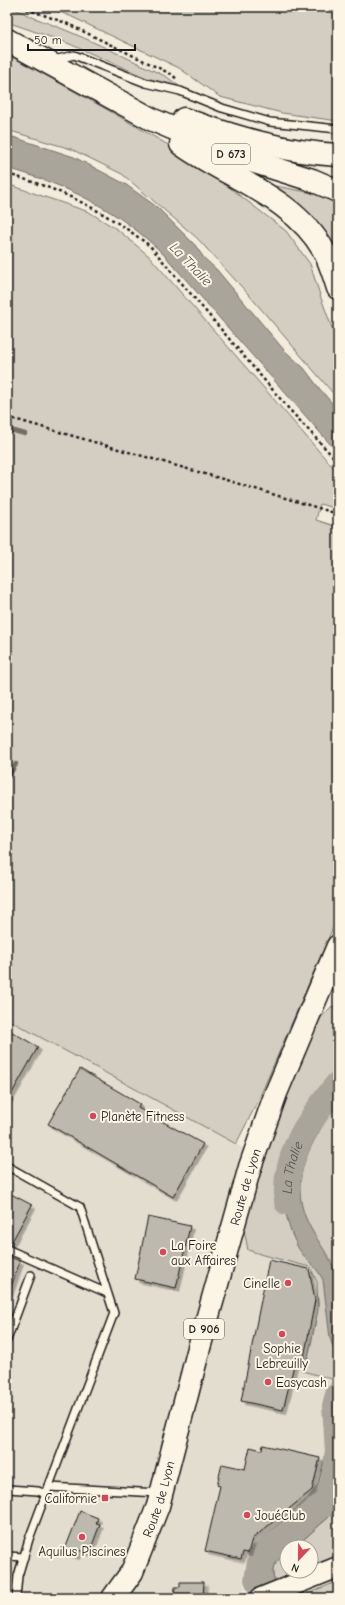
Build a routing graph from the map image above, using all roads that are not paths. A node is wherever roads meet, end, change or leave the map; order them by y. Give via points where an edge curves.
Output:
1 (7, 40) edge
2 (46, 61) junction
3 (73, 76) junction
4 (153, 120) junction
5 (338, 129) edge
6 (338, 155) edge
7 (338, 176) edge
8 (312, 180) junction
9 (338, 191) edge
10 (338, 288) edge
11 (338, 946) edge
12 (7, 1166) edge
13 (7, 1249) edge
14 (31, 1275) dead end
15 (107, 1293) junction
16 (7, 1340) edge
17 (7, 1489) edge
18 (48, 1490) junction
19 (162, 1493) junction
20 (7, 1556) edge
21 (24, 1557) junction
22 (332, 1569) edge
23 (132, 1572) junction
24 (16, 1598) edge
25 (113, 1598) edge
26 (129, 1598) edge
27 (261, 1598) edge

1 - 2 main road, D 673
2 - 3 main road, D 673
2 - 5 lane via 74,55 146,83 180,91 222,108 270,122
3 - 4 main road, D 673
3 - 6 main road via 222,133 266,146
4 - 8 main road, D 673 via 248,160
4 - 10 main road via 166,134 185,147 277,202 298,218 324,251
7 - 8 main road, D 673
8 - 9 main road, D 673
11 - 19 main road, Route de Lyon / D 906 via 276,1093 250,1167 199,1348
12 - 15 lane via 80,1207
13 - 15 lane
14 - 16 lane
15 - 18 lane via 114,1313
17 - 18 lane
18 - 19 lane
18 - 21 lane
19 - 23 main road, Route de Lyon / D 906
20 - 21 lane
21 - 24 lane via 18,1576
22 - 27 main road
23 - 25 main road, Route de Lyon / D 906
23 - 26 main road, Route de Lyon / D 906

